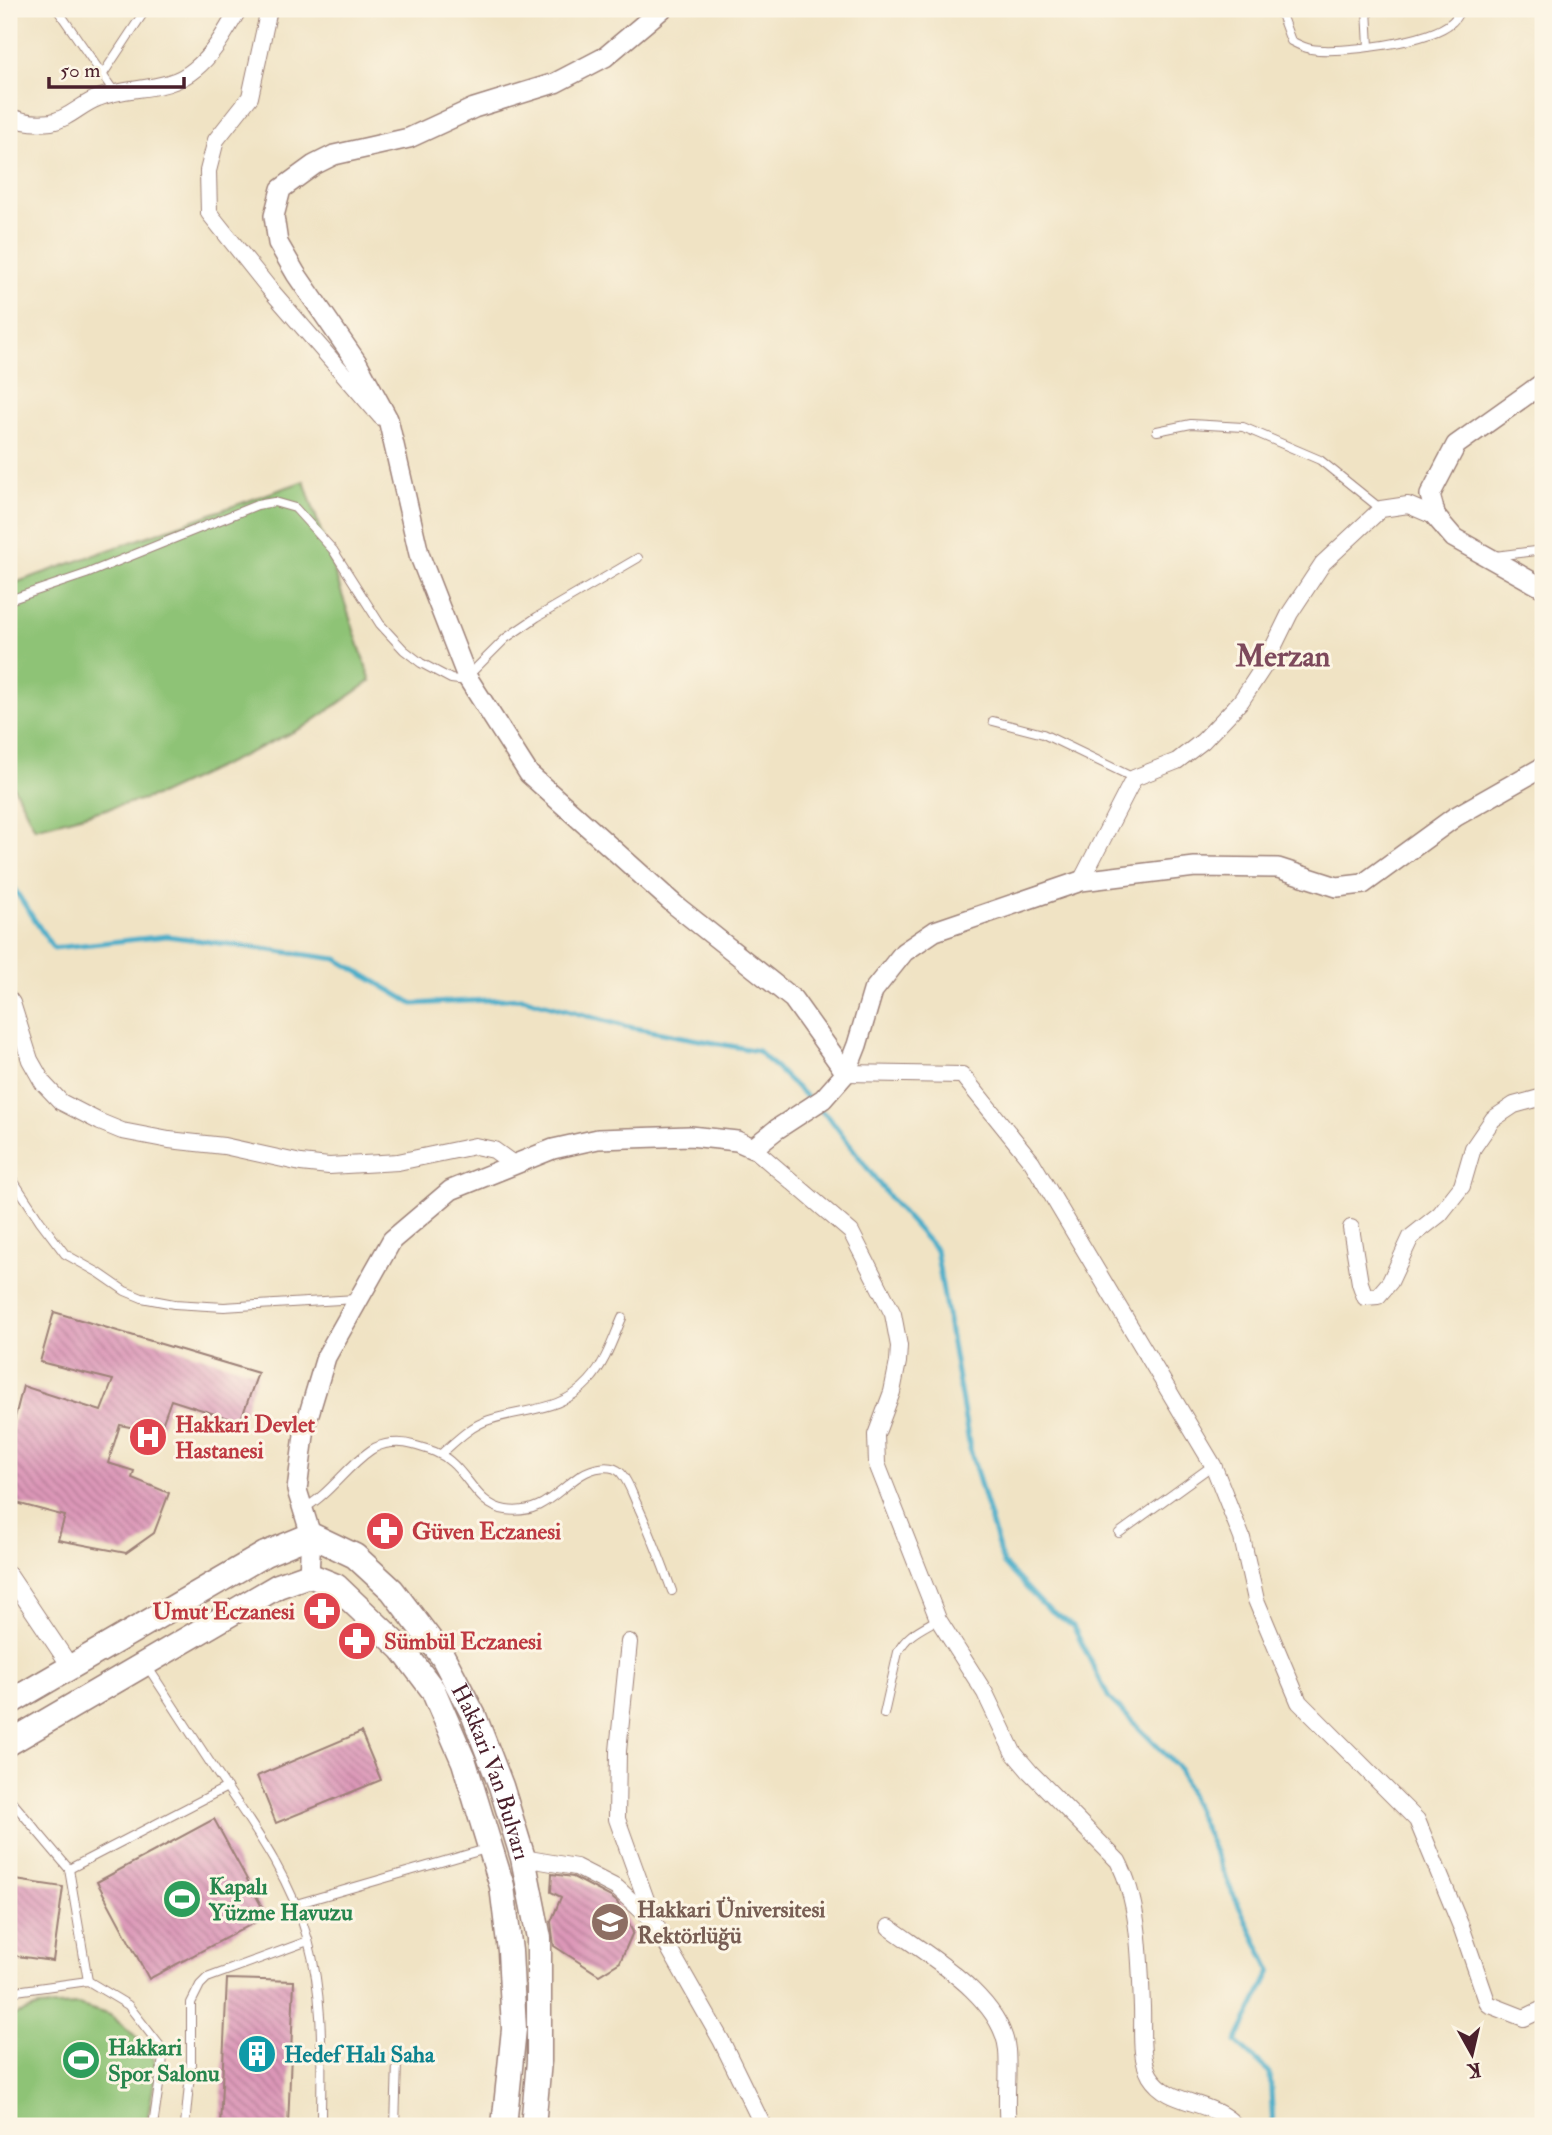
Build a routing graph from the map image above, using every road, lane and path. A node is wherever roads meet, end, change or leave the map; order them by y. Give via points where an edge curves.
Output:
1 (57, 9) edge
2 (146, 9) edge
3 (239, 9) edge
4 (269, 9) edge
5 (662, 9) edge
6 (1279, 9) edge
7 (1367, 9) edge
8 (1461, 9) edge
9 (1369, 47) junction
10 (103, 74) junction
11 (116, 93) junction
12 (9, 116) edge
13 (1543, 383) edge
14 (390, 427) junction
15 (1157, 431) dead end
16 (1381, 509) junction
17 (1436, 517) junction
18 (1543, 550) edge
19 (1489, 557) junction
20 (638, 558) dead end
21 (1543, 587) edge
22 (9, 600) edge
23 (467, 677) junction
24 (993, 721) dead end
25 (1540, 773) edge
26 (1134, 778) junction
27 (1081, 881) junction
28 (9, 999) edge
29 (846, 1073) junction
30 (1543, 1097) edge
31 (753, 1148) junction
32 (512, 1164) junction
33 (9, 1174) edge
34 (1351, 1228) dead end
35 (359, 1298) junction
36 (622, 1318) dead end
37 (441, 1454) junction
38 (1213, 1465) junction
39 (303, 1509) junction
40 (1119, 1533) dead end
41 (311, 1535) junction
42 (9, 1575) edge
43 (309, 1575) junction
44 (672, 1591) dead end
45 (938, 1619) junction
46 (629, 1642) dead end
47 (145, 1663) junction
48 (70, 1666) junction
49 (11, 1698) edge
50 (884, 1714) dead end
51 (9, 1743) edge
52 (227, 1787) junction
53 (9, 1798) edge
54 (492, 1848) junction
55 (523, 1858) junction
56 (69, 1869) junction
57 (296, 1904) junction
58 (654, 1922) junction
59 (889, 1927) dead end
60 (308, 1941) junction
61 (88, 1981) junction
62 (9, 1992) edge
63 (1543, 2009) edge
64 (397, 2062) dead end
65 (153, 2126) edge
66 (185, 2126) edge
67 (321, 2126) edge
68 (395, 2126) edge
69 (504, 2126) edge
70 (533, 2126) edge
71 (763, 2126) edge
72 (1008, 2126) edge
73 (1236, 2126) edge

1 - 10 lane
2 - 10 lane
3 - 11 street via 212,53 179,81
4 - 14 street via 250,97 216,140 208,171 209,213
5 - 14 street via 605,57 555,83 474,108 409,138 334,155 281,189 274,216 278,243 358,364
6 - 9 lane via 1291,41 1307,49
7 - 9 lane
8 - 9 lane via 1453,22 1435,33
10 - 11 lane
11 - 12 street via 49,122
13 - 17 street via 1457,445 1430,495
14 - 23 street via 419,554
15 - 16 lane via 1191,424 1243,427 1320,460
16 - 17 street via 1408,505
16 - 26 street via 1323,563 1241,701 1177,761
17 - 19 street via 1454,538
18 - 19 lane
19 - 21 street
20 - 23 lane via 506,638
22 - 23 lane via 257,505 283,503 295,508 334,550 380,624 404,650 451,678
23 - 29 street via 529,774 675,905 793,999
24 - 26 lane via 1043,734
25 - 27 street via 1455,817 1363,884 1337,887 1278,868 1195,867
26 - 27 street
27 - 29 street via 935,931 904,952 873,991
28 - 32 street via 30,1059 52,1093 61,1102 122,1131 329,1166 398,1162 475,1146 494,1150
29 - 31 street via 824,1099
29 - 38 street via 962,1076 1032,1162
30 - 34 street via 1514,1105 1493,1119 1473,1148 1462,1186 1440,1214 1411,1237 1391,1282 1378,1296 1366,1297 1363,1290
31 - 32 street via 737,1141 690,1136 598,1139
31 - 45 street via 851,1232 893,1314 898,1362 880,1420 877,1464
32 - 35 street via 451,1190 392,1240
33 - 35 lane via 65,1254 142,1298 224,1307
35 - 39 street via 326,1357 305,1427 297,1490
36 - 37 lane via 595,1374 579,1391 542,1409 479,1424
37 - 39 lane via 405,1443 372,1449 320,1499
37 - 44 lane via 488,1502 510,1510 548,1501 589,1471 605,1467 617,1471 628,1484 653,1538
38 - 40 lane
38 - 63 street via 1242,1538 1256,1600 1299,1702 1417,1820 1488,2004 1524,2018
39 - 41 street
41 - 43 street
41 - 48 main road via 265,1554
41 - 55 main road, Hakkari Van Bulvarı via 355,1556 392,1590 443,1657 474,1716
42 - 48 street
43 - 47 main road via 278,1586
43 - 54 main road, Hakkari Van Bulvarı via 336,1586 402,1649 433,1690 464,1762
45 - 50 lane via 902,1644
45 - 73 street via 985,1693 1013,1752 1124,1872 1135,1907 1142,2044 1151,2076 1171,2095 1219,2111
46 - 58 street via 618,1751 617,1819
47 - 51 main road
47 - 52 lane
48 - 49 main road
52 - 56 lane
52 - 57 lane via 283,1874
53 - 56 lane
54 - 57 lane
54 - 69 main road, Hakkari Van Bulvarı via 502,1886 513,2016
55 - 58 street via 576,1867 617,1888
55 - 70 main road, Hakkari Van Bulvarı via 539,1938 539,2061
56 - 61 lane
57 - 60 lane
58 - 71 street via 722,2040
59 - 72 street via 969,1985 991,2012 1007,2048
60 - 66 lane via 207,1978 194,1994
60 - 67 lane via 320,2021
61 - 62 lane
61 - 65 lane via 128,2005 164,2051
64 - 68 lane

